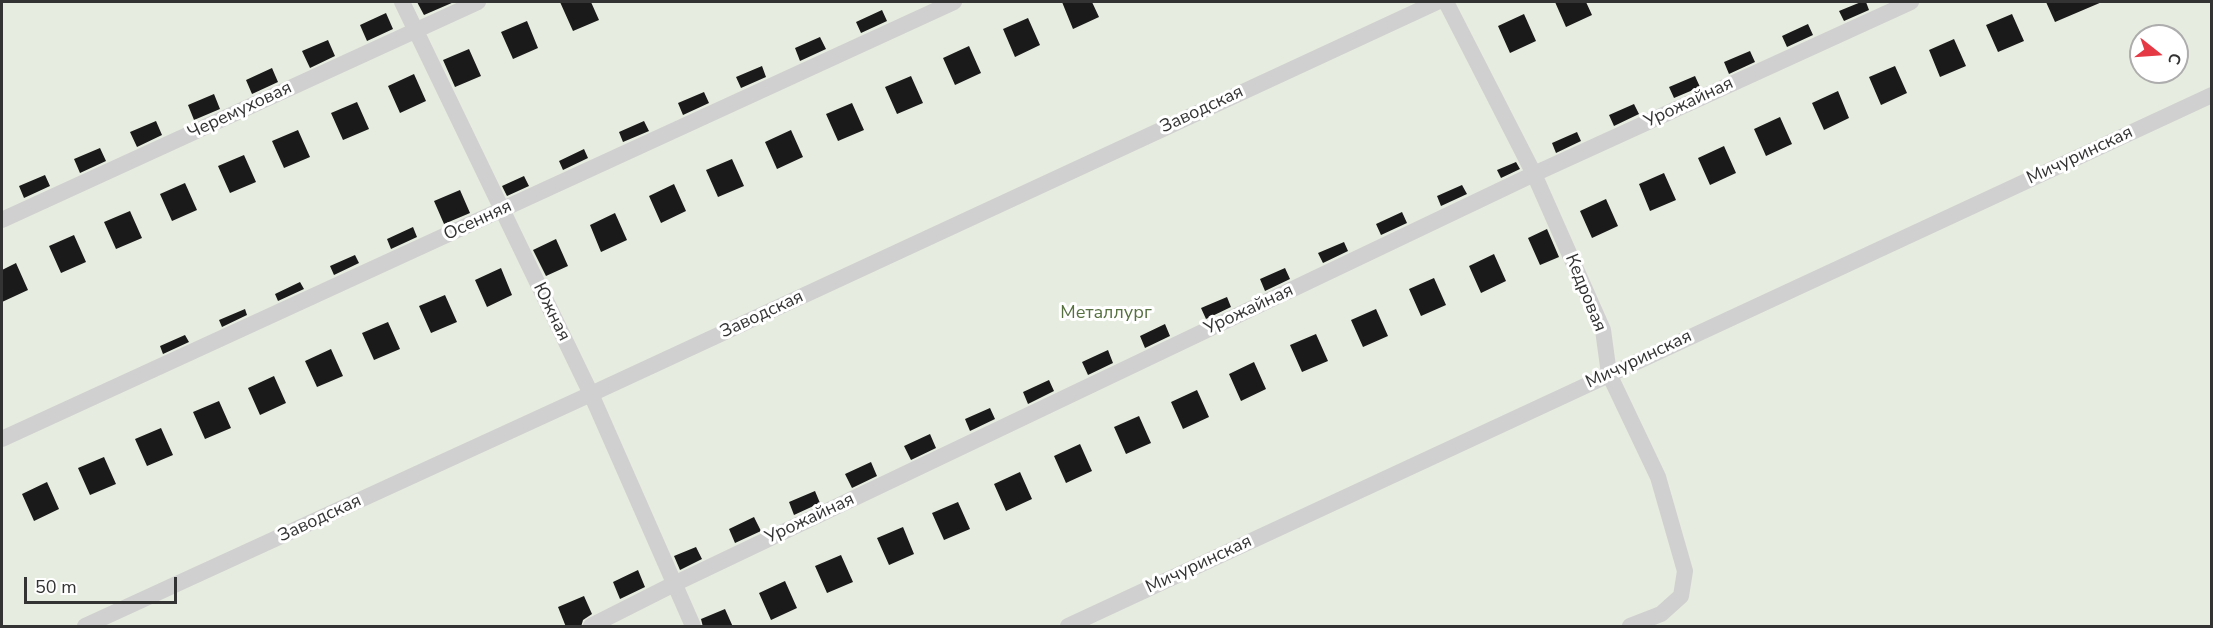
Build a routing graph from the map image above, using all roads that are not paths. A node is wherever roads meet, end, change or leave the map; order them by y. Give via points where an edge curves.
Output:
1 (402, 2) edge
2 (477, 2) edge
3 (954, 2) edge
4 (1437, 2) edge
5 (1446, 2) edge
6 (1911, 2) edge
7 (416, 30) junction
8 (2211, 95) edge
9 (1534, 174) junction
10 (501, 210) junction
11 (2, 220) edge
12 (1609, 374) junction
13 (591, 394) junction
14 (2, 439) edge
15 (674, 584) junction
16 (85, 627) edge
17 (591, 627) edge
18 (693, 627) edge
19 (1068, 627) edge
20 (1630, 627) edge

1 - 7 street, Южная
2 - 7 street, Черемуховая
3 - 10 street, Осенняя
4 - 13 street, Заводская
5 - 9 street, Кедровая
6 - 9 street, Урожайная
7 - 10 street, Южная
7 - 11 street, Черемуховая
8 - 12 street, Мичуринская
9 - 12 street, Кедровая via 1603,330
9 - 15 street, Урожайная
10 - 13 street, Южная
10 - 14 street, Осенняя
12 - 19 street, Мичуринская
12 - 20 street, Кедровая via 1658,477 1685,570 1681,596 1661,614
13 - 15 street, Южная
13 - 16 street, Заводская
15 - 17 street, Урожайная
15 - 18 street, Южная

